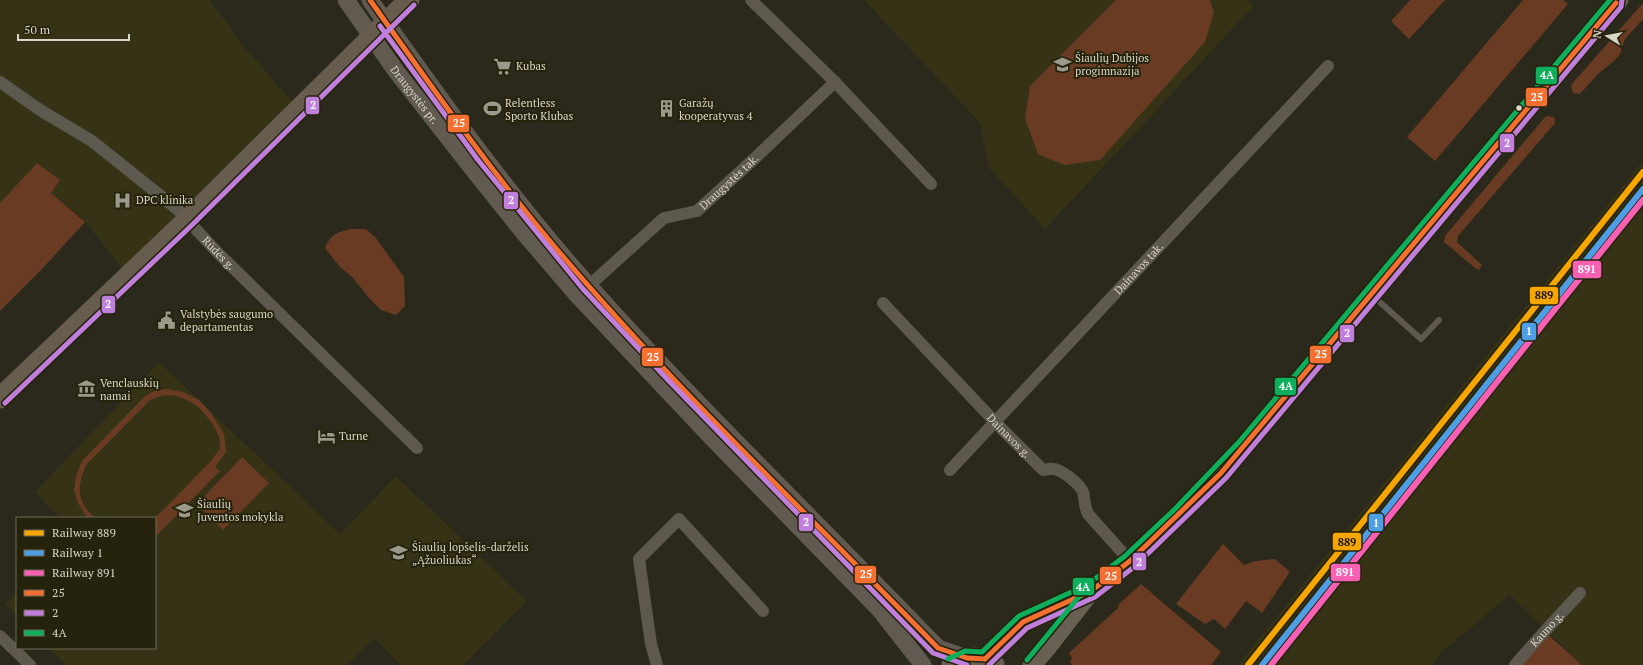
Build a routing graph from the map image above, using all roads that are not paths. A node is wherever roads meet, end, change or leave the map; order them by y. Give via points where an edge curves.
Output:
1 (346, 0) edge
2 (370, 0) edge
3 (409, 0) edge
4 (752, 0) edge
5 (1616, 1) edge
6 (386, 22) junction
7 (371, 37) junction
8 (1328, 66) dead end
9 (0, 82) edge
10 (835, 82) junction
11 (931, 184) dead end
12 (187, 220) junction
13 (583, 290) junction
14 (1372, 295) junction
15 (883, 303) dead end
16 (1439, 320) dead end
17 (0, 398) edge
18 (996, 423) junction
19 (417, 448) dead end
20 (950, 470) dead end
21 (1130, 561) junction
22 (1091, 591) junction
23 (1580, 593) dead end
24 (763, 611) dead end
25 (0, 636) edge
26 (975, 662) edge
27 (30, 665) edge
28 (657, 665) edge
29 (923, 665) edge
30 (1032, 665) edge
31 (1515, 665) edge

1 - 7 main road, Draugystės pr.
2 - 6 main road, Draugystės pr.
3 - 6 highway
4 - 10 street
5 - 14 main road
6 - 7 highway
6 - 13 main road, Draugystės pr. via 483,156 535,221
7 - 12 highway
7 - 13 main road, Draugystės pr. via 523,232
8 - 18 street, Dainavos tak.
9 - 12 street, Rūdės g. via 92,142 177,209
10 - 11 street
10 - 13 street, Draugystės tak. via 697,211 664,218
12 - 17 highway
12 - 19 street, Rūdės g.
13 - 26 main road, Draugystės pr. via 672,375 938,648
13 - 29 main road, Draugystės pr. via 711,437 879,610
14 - 16 lane via 1421,339
14 - 21 main road via 1221,473
15 - 18 street, Dainavos g.
18 - 20 street, Dainavos tak.
18 - 21 street, Dainavos g. via 1044,470 1053,468 1062,472 1078,486 1083,492 1084,506 1088,514
21 - 22 main road
22 - 26 main road via 1023,622
22 - 30 main road
23 - 31 street, Kauno g.
24 - 28 street via 679,519 639,559 651,644
25 - 27 street

